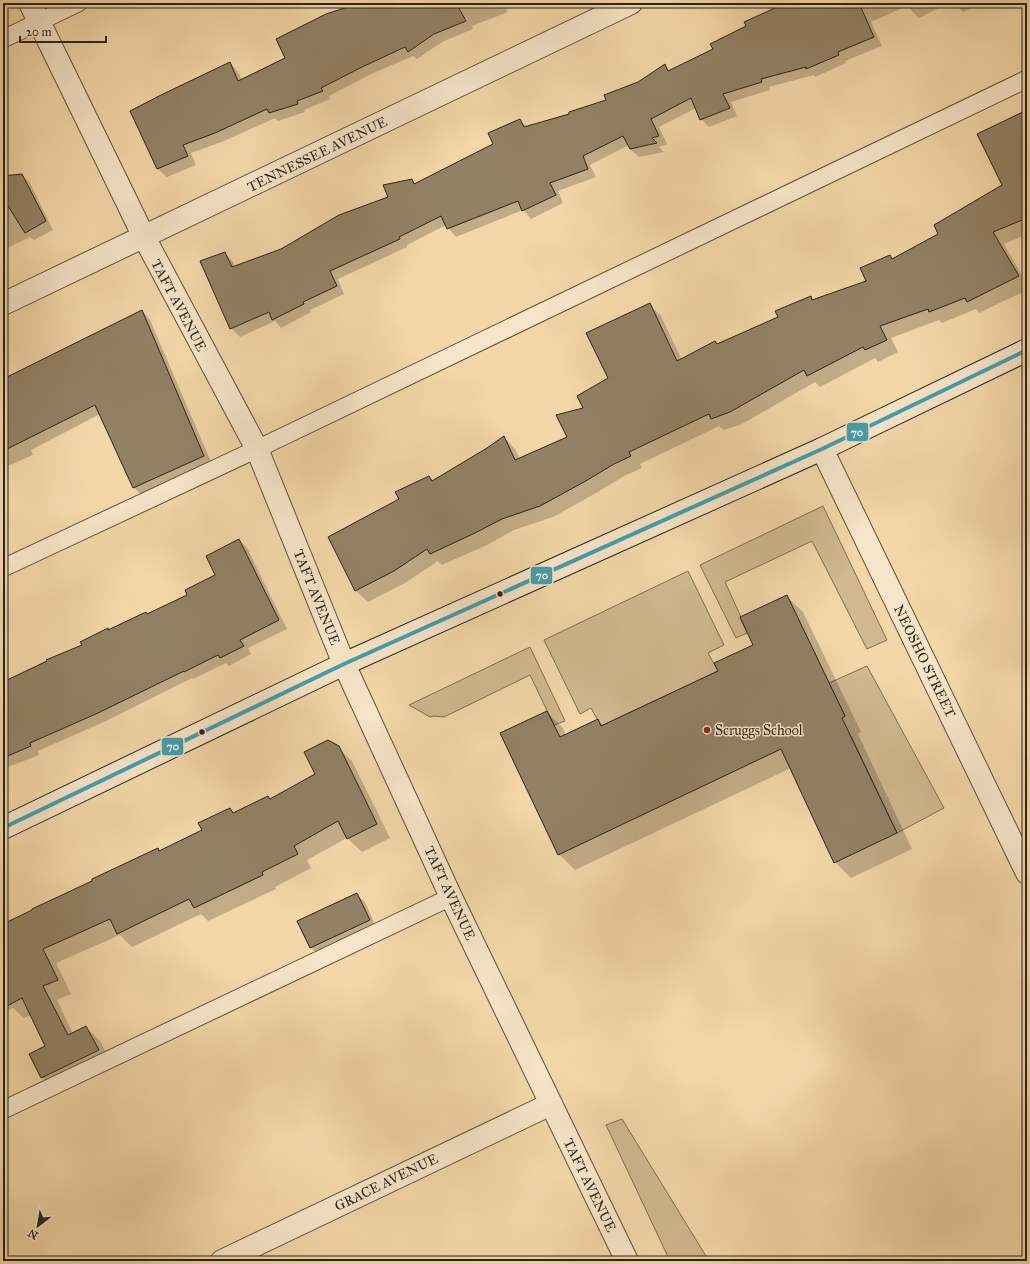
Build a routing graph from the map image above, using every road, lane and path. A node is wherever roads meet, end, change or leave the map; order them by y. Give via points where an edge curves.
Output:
1 (78, 3) edge
2 (631, 3) edge
3 (34, 12) edge
4 (3, 39) edge
5 (1027, 79) edge
6 (144, 237) junction
7 (3, 304) edge
8 (1027, 350) edge
9 (257, 449) junction
10 (822, 449) junction
11 (3, 568) edge
12 (344, 664) junction
13 (3, 828) edge
14 (1027, 873) edge
15 (451, 897) junction
16 (551, 1104) junction
17 (3, 1110) edge
18 (222, 1261) edge
19 (627, 1261) edge

1 - 3 lane
2 - 6 street, TENNESSEE AVENUE
3 - 4 lane
3 - 6 street, TAFT AVENUE
5 - 9 lane
6 - 7 street, TENNESSEE AVENUE
6 - 9 street, TAFT AVENUE
8 - 10 street
9 - 11 lane
9 - 12 street, TAFT AVENUE
10 - 12 street
10 - 14 street, NEOSHO STREET
12 - 13 street
12 - 15 street, TAFT AVENUE
15 - 16 street, TAFT AVENUE
15 - 17 lane
16 - 18 street, GRACE AVENUE
16 - 19 street, TAFT AVENUE

